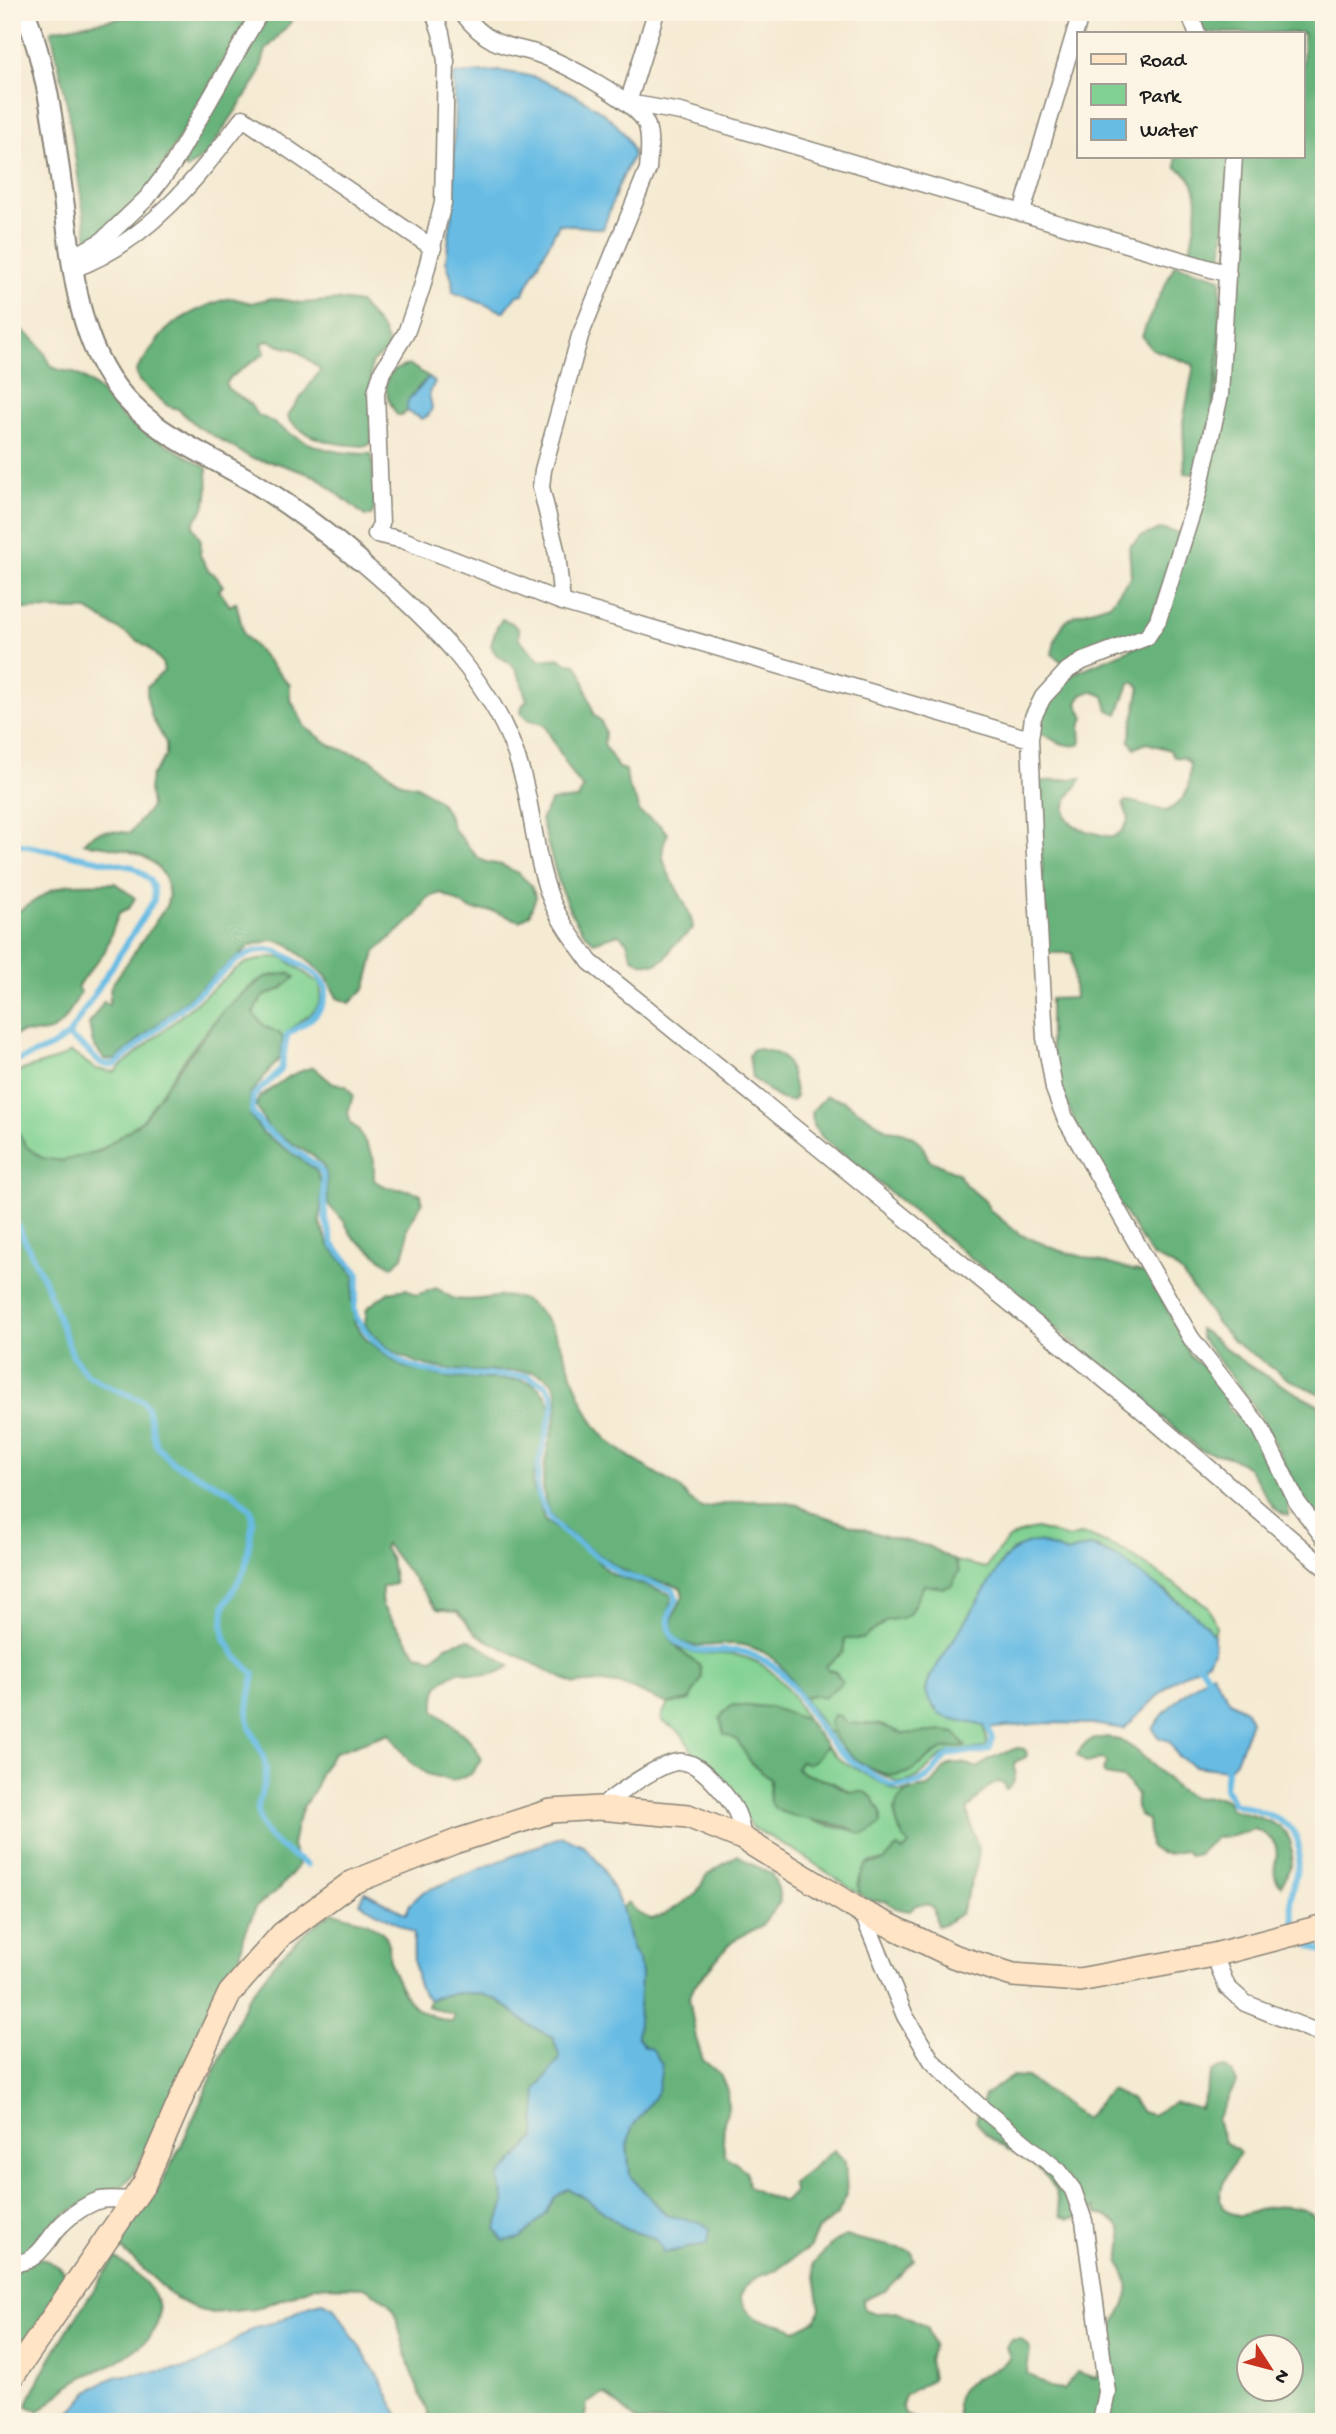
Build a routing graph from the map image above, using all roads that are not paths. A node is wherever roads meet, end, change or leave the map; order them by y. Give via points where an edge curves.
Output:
1 (24, 12) edge
2 (260, 12) edge
3 (434, 12) edge
4 (462, 12) edge
5 (656, 12) edge
6 (1081, 12) edge
7 (1189, 12) edge
8 (1197, 32) edge
9 (628, 103) junction
10 (1234, 158) edge
11 (1022, 212) junction
12 (433, 248) junction
13 (72, 263) junction
14 (1228, 274) junction
15 (359, 560) joint
16 (562, 602) junction
17 (1030, 739) junction
18 (1324, 1538) edge
19 (1324, 1567) edge
20 (599, 1808) junction
21 (742, 1838) junction
22 (862, 1912) junction
23 (1324, 1926) edge
24 (1214, 1955) junction
25 (1324, 2035) edge
26 (134, 2200) junction
27 (12, 2262) edge
28 (12, 2377) edge
29 (1101, 2422) edge

1 - 13 street via 44,71
2 - 13 street via 173,164 147,198
3 - 12 street via 446,61 446,89 443,203
4 - 9 street via 476,30 496,42 566,66
5 - 9 street
6 - 11 street
7 - 8 street
9 - 11 street via 681,112
9 - 16 street via 646,124 648,169 580,336 543,470 541,487 558,554
10 - 14 street
11 - 14 street
12 - 13 street via 243,118 198,176 130,241 98,260
12 - 16 street via 406,333 382,372 376,392 381,524 376,534 403,540
13 - 15 street via 94,349 131,405 161,429 262,488
14 - 17 street via 1213,432 1158,620 1147,637 1083,661 1057,679 1033,717
15 - 19 street via 410,603 490,700 522,772 553,903 590,962 1137,1406
16 - 17 street
17 - 18 street via 1045,1038 1059,1103 1191,1338 1260,1427 1297,1502
20 - 21 main road via 688,1816
20 - 21 street via 639,1779 682,1761 713,1781 725,1795 738,1814
20 - 26 main road via 551,1811 351,1883 282,1934 230,1993
21 - 22 main road
22 - 24 main road via 953,1956 1013,1975 1079,1980
22 - 29 street via 905,2016 932,2061 1059,2171 1073,2190 1084,2221 1107,2392
23 - 24 main road
24 - 25 street via 1227,1987 1245,2003
26 - 27 street via 100,2200 76,2212 41,2251 30,2259
26 - 28 main road

